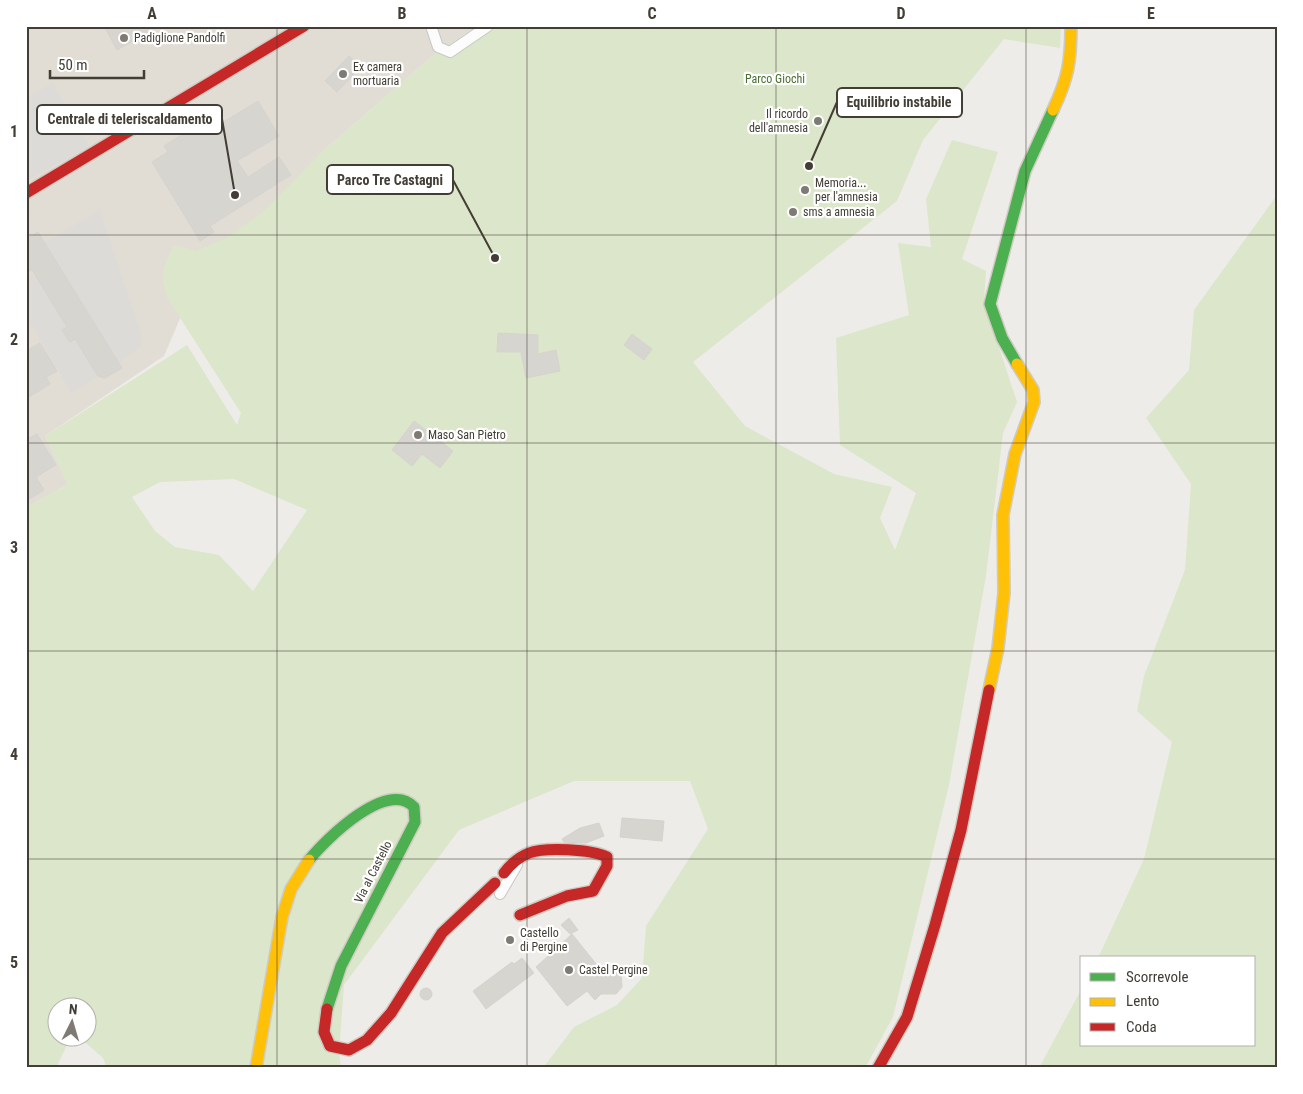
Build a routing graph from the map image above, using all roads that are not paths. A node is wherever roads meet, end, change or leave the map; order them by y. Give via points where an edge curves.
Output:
1 (304, 26) edge
2 (431, 26) edge
3 (488, 26) edge
4 (1071, 26) edge
5 (26, 194) edge
6 (521, 858) junction
7 (504, 873) dead end
8 (498, 888) joint
9 (520, 915) dead end
10 (256, 1068) edge
11 (878, 1068) edge

1 - 5 street
2 - 3 street via 438,47 450,52
4 - 11 street via 1071,57 1066,83 1025,171 990,304 1002,338 1033,390 1034,402 1015,454 1003,515 1004,593 998,648 961,830 935,925 906,1017
6 - 7 street
6 - 8 street
6 - 9 street via 535,851 597,852 605,854 608,863 593,891 567,896
8 - 10 street, Via al Castello via 443,932 371,1037 356,1048 346,1050 330,1046 324,1032 328,1002 341,966 415,822 414,807 399,798 381,801 364,812 307,862 289,893 279,927

